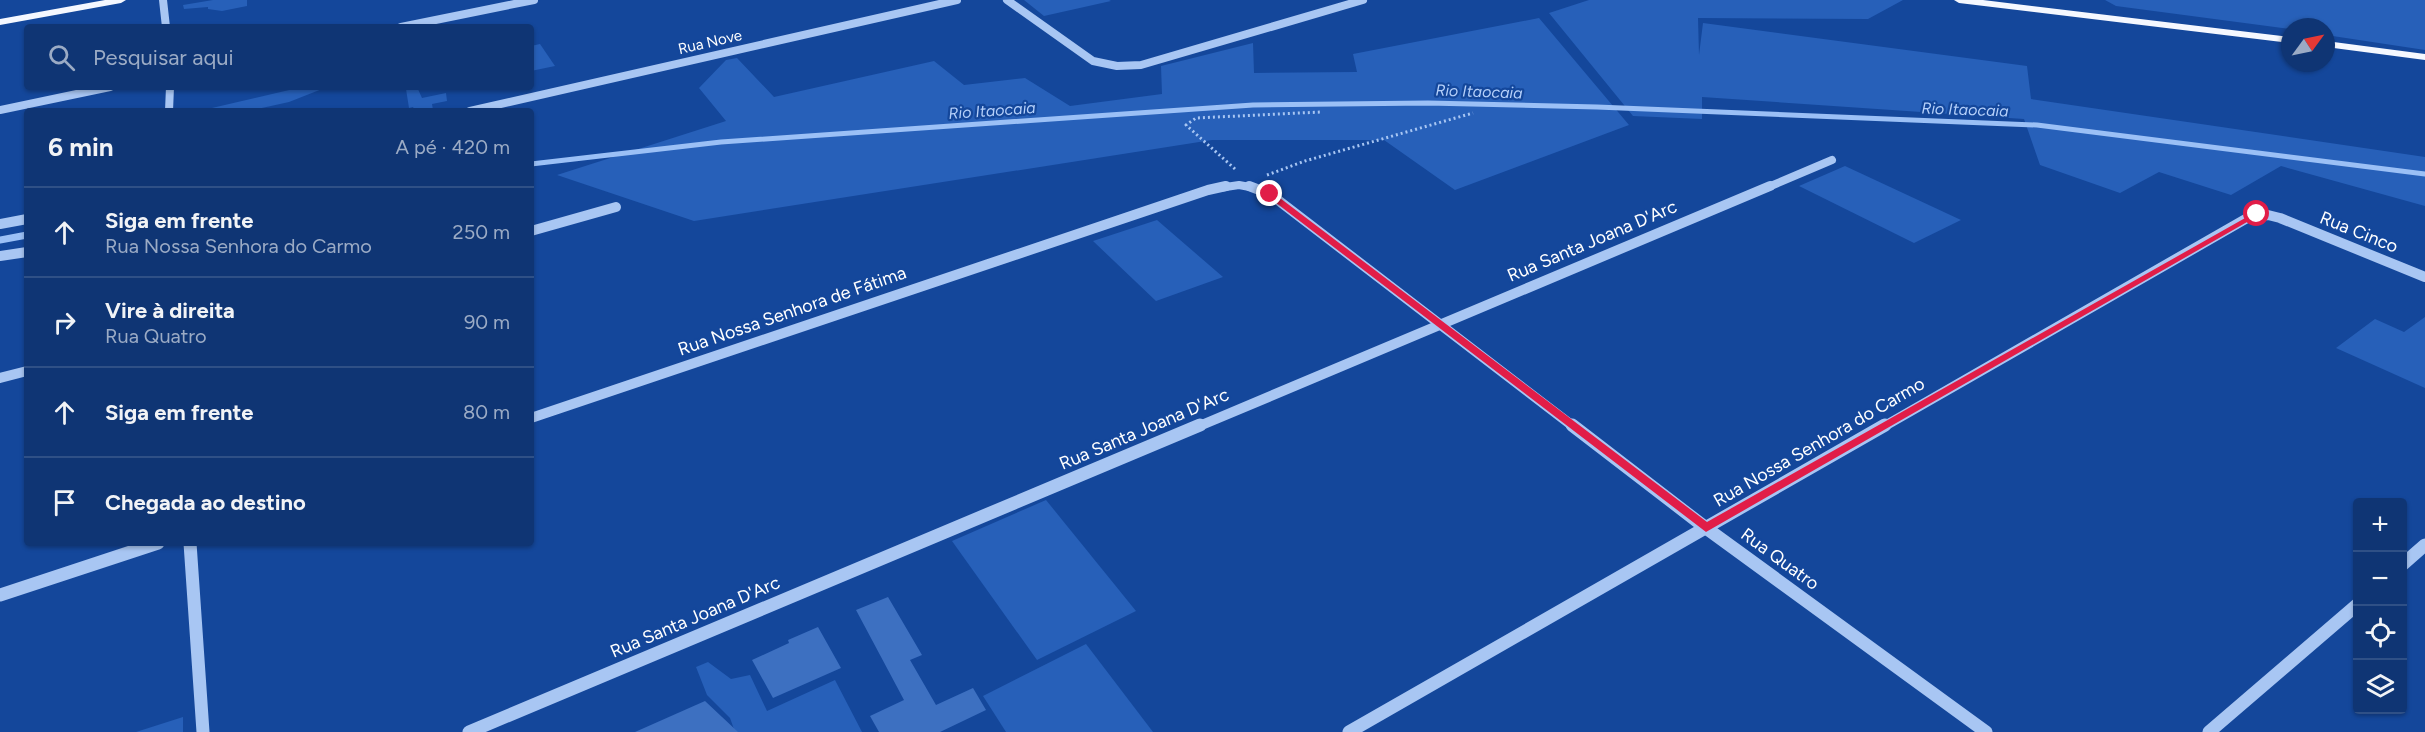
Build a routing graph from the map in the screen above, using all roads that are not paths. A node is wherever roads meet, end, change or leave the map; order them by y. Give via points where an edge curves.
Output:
1 (120, 0) edge
2 (163, 0) edge
3 (534, 0) edge
4 (957, 0) edge
5 (1007, 0) edge
6 (1364, 0) edge
7 (1959, 0) edge
8 (0, 22) edge
9 (166, 24) edge
10 (416, 24) edge
11 (2281, 39) edge
12 (2335, 45) edge
13 (2425, 57) edge
14 (96, 90) edge
15 (170, 90) edge
16 (170, 108) edge
17 (483, 108) edge
18 (0, 110) edge
19 (1832, 160) dead end
20 (1246, 182) joint
21 (616, 207) dead end
22 (2280, 218) joint
23 (24, 220) edge
24 (0, 224) edge
25 (534, 230) edge
26 (24, 252) edge
27 (0, 256) edge
28 (2425, 277) edge
29 (1440, 324) junction
30 (24, 372) edge
31 (0, 378) edge
32 (534, 417) edge
33 (1706, 528) junction
34 (2425, 545) edge
35 (149, 546) edge
36 (190, 546) edge
37 (2407, 561) edge
38 (0, 595) edge
39 (2356, 606) edge
40 (202, 732) edge
41 (469, 732) edge
42 (1349, 732) edge
43 (1986, 732) edge
44 (2209, 732) edge

1 - 8 main road
2 - 9 street
3 - 10 street
4 - 17 street, Rua Nove
5 - 6 street via 1093,61 1108,66 1141,65
7 - 11 main road
12 - 13 main road
14 - 18 street
15 - 16 street
19 - 29 street, Rua Santa Joana D'Arc
20 - 29 street, Rua Quatro via 1270,194
20 - 32 street, Rua Nossa Senhora de Fátima via 1208,190
21 - 25 street
22 - 28 street, Rua Cinco
22 - 33 street, Rua Nossa Senhora do Carmo via 2257,214 2249,217
23 - 24 street
26 - 27 street
29 - 33 street, Rua Quatro
29 - 41 street, Rua Santa Joana D'Arc
30 - 31 street
33 - 42 street, Rua Nossa Senhora do Carmo
33 - 43 street, Rua Quatro
34 - 37 street
35 - 38 street
36 - 40 street
39 - 44 street

